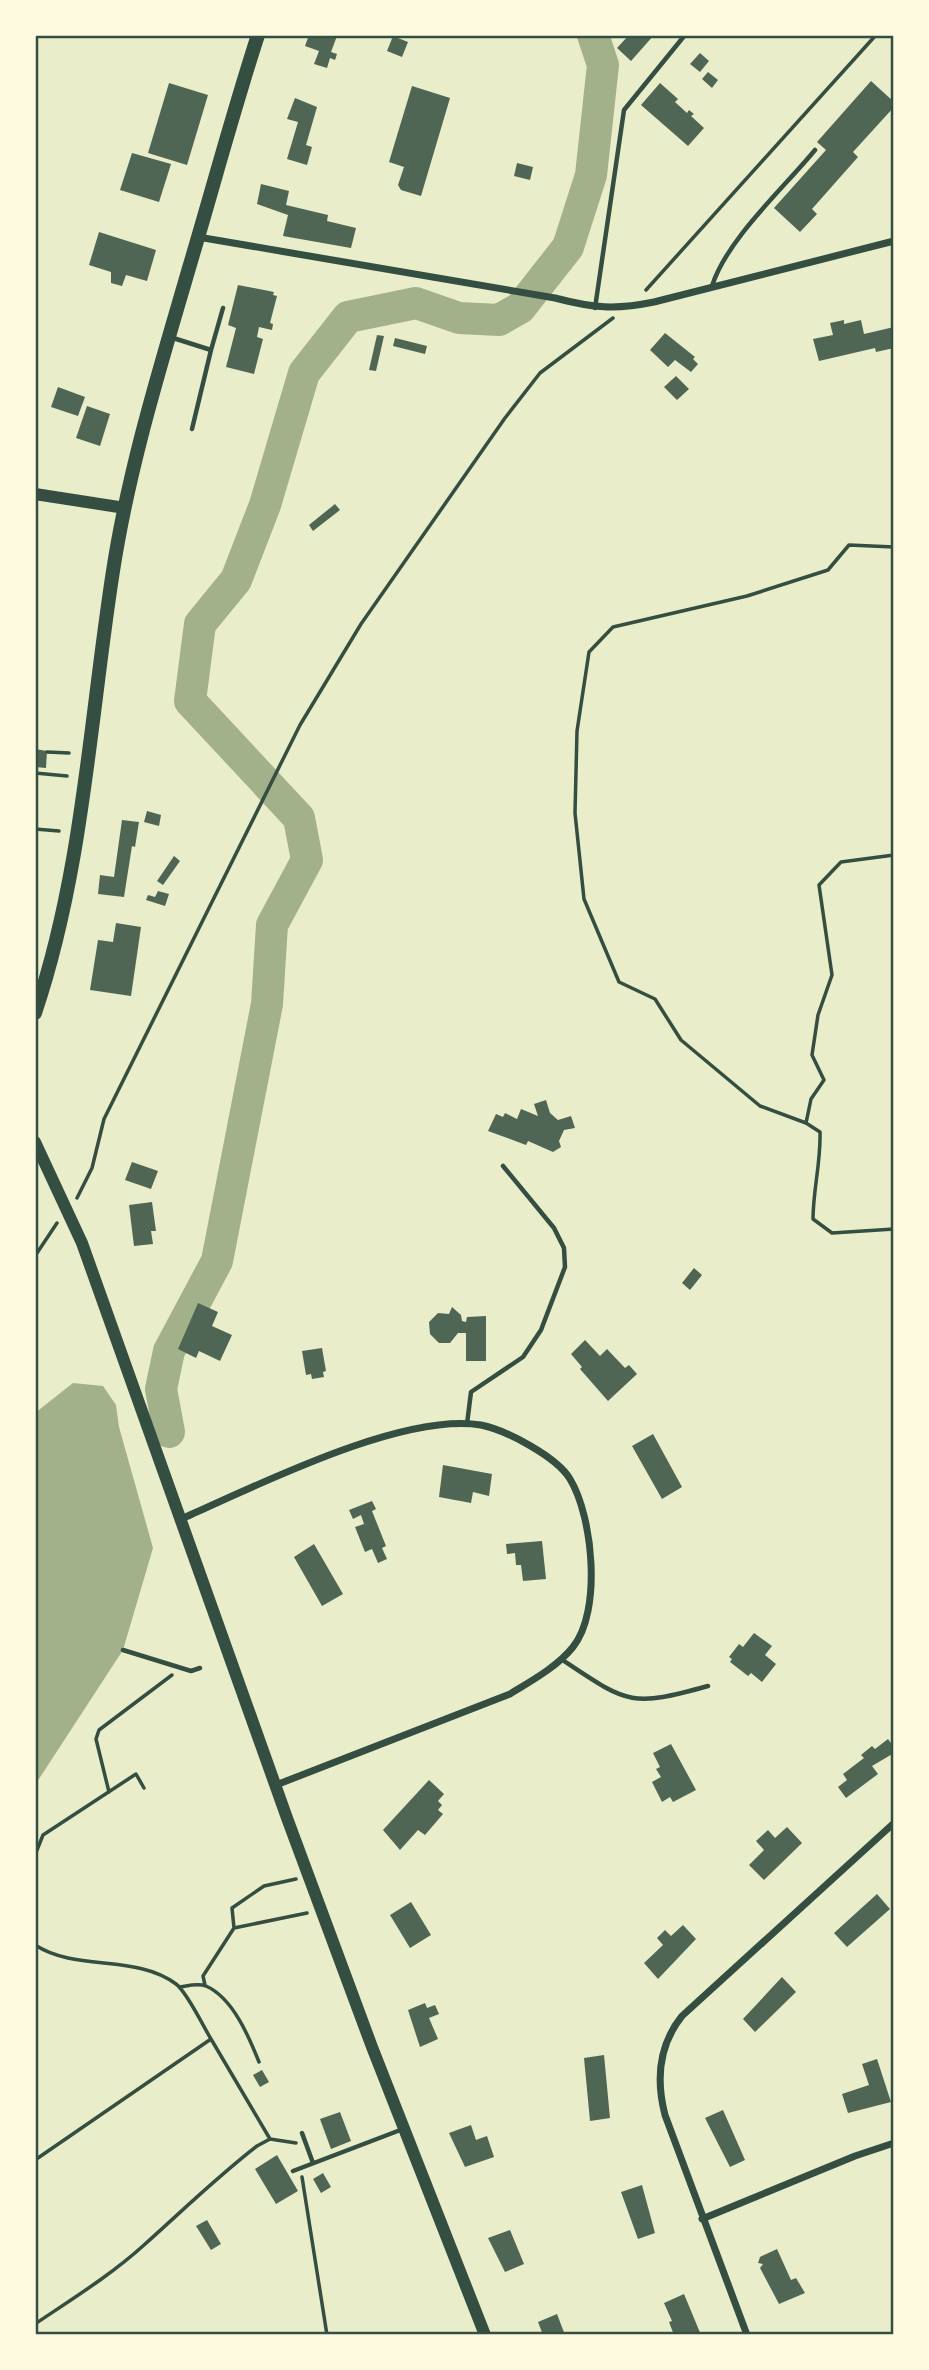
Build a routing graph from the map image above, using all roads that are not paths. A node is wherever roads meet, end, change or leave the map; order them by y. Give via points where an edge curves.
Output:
1 (258, 35) edge
2 (685, 35) edge
3 (815, 150) dead end
4 (198, 237) junction
5 (894, 240) edge
6 (712, 286) junction
7 (223, 307) dead end
8 (594, 308) junction
9 (169, 337) junction
10 (211, 350) junction
11 (192, 429) dead end
12 (35, 494) edge
13 (125, 508) junction
14 (39, 986) edge
15 (35, 1013) edge
16 (35, 1142) edge
17 (503, 1166) dead end
18 (467, 1425) junction
19 (181, 1519) junction
20 (123, 1650) dead end
21 (561, 1658) junction
22 (200, 1668) dead end
23 (708, 1686) dead end
24 (276, 1785) junction
25 (894, 1823) edge
26 (404, 2129) junction
27 (302, 2133) dead end
28 (894, 2144) edge
29 (313, 2163) junction
30 (293, 2171) dead end
31 (702, 2219) junction
32 (485, 2335) edge
33 (747, 2335) edge

1 - 4 main road
2 - 8 lane via 624,110
3 - 6 lane via 745,233
4 - 8 street
4 - 9 main road
5 - 6 street
6 - 8 street via 624,309
7 - 10 lane
9 - 10 lane
9 - 13 main road
10 - 11 lane
12 - 13 street
13 - 14 main road via 65,897
14 - 15 main road
16 - 19 street via 69,1210
17 - 18 lane via 554,1228 564,1248 565,1266 541,1329 523,1357 471,1392
18 - 19 street via 426,1425 390,1434
18 - 21 street via 481,1425 527,1442 570,1478 587,1527 593,1578 589,1612 574,1646
19 - 24 street
20 - 22 lane via 191,1671
21 - 23 lane via 610,1692 630,1699 651,1701
21 - 24 street via 510,1694
24 - 26 street
25 - 31 street via 713,1986 671,2032 660,2065 661,2100
26 - 29 lane
26 - 32 street
27 - 29 lane
28 - 31 street
29 - 30 lane
31 - 33 street

